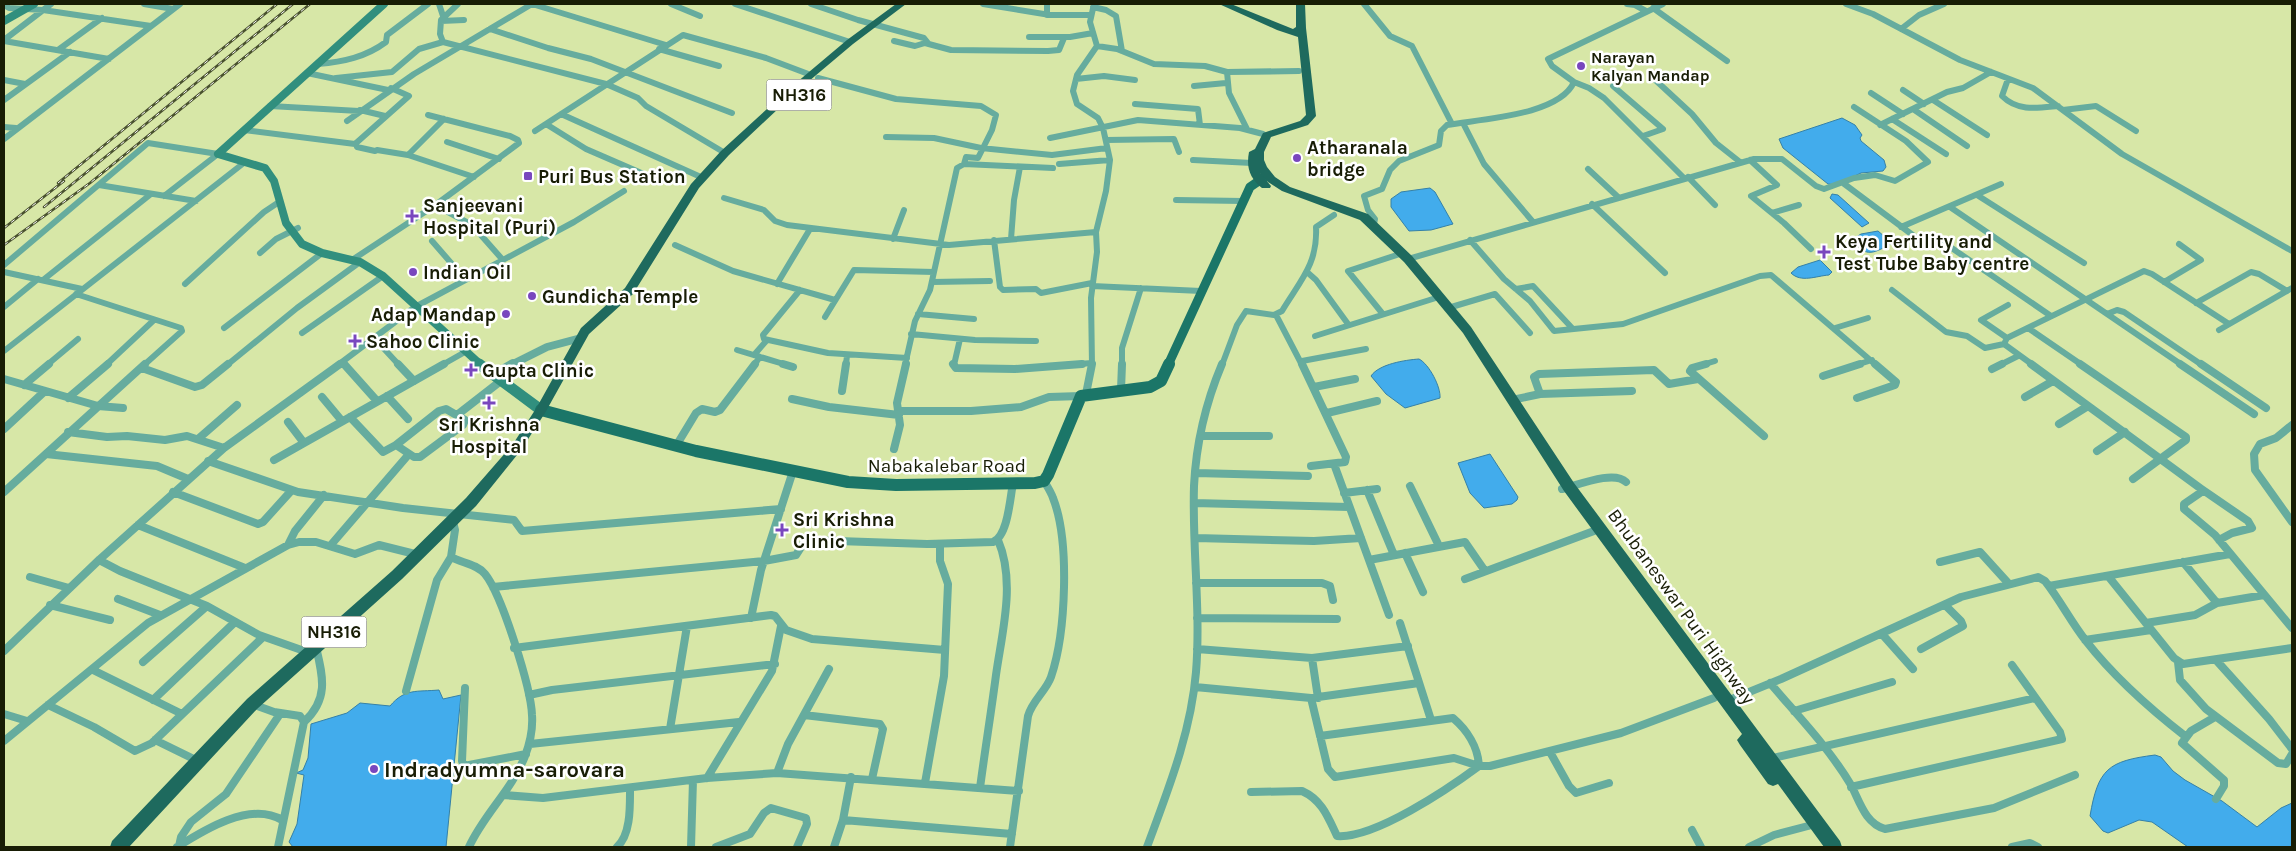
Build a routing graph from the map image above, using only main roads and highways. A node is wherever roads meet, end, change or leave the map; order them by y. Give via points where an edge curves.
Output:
1 (34, 4) edge
2 (384, 4) edge
3 (901, 4) edge
4 (912, 4) edge
5 (1224, 4) edge
6 (1234, 4) edge
7 (1300, 4) edge
8 (4, 21) edge
9 (878, 25) junction
10 (1300, 32) junction
11 (814, 77) junction
12 (1307, 114) junction
13 (1262, 178) junction
14 (1268, 188) junction
15 (1284, 192) junction
16 (692, 194) junction
17 (1244, 199) junction
18 (1313, 203) junction
19 (1369, 220) junction
20 (1502, 386) junction
21 (541, 410) junction
22 (1566, 488) junction
23 (1699, 671) junction
24 (1720, 700) junction
25 (1784, 786) junction
26 (118, 847) edge
27 (1823, 847) edge
28 (1834, 847) edge

1 - 8 main road
2 - 21 main road via 218,154 269,172 282,214 302,244 322,253 356,261 383,276 465,352
3 - 9 highway, NH316
4 - 9 highway, NH316
5 - 10 highway
6 - 10 highway
7 - 10 highway
9 - 11 highway, NH316
9 - 11 highway, NH316 via 850,42
10 - 12 highway
10 - 12 highway via 1299,70
11 - 16 highway, NH316 via 702,188
11 - 16 highway, NH316 via 725,153 695,186
12 - 13 highway via 1304,123 1276,131 1264,140 1260,162
12 - 13 highway via 1273,127 1257,140 1252,163 1254,174
13 - 14 highway
13 - 15 highway
13 - 17 main road via 1250,187
14 - 15 highway
14 - 17 main road via 1255,191
15 - 18 highway
16 - 21 highway, NH316 via 629,291 581,338
17 - 21 main road, Nabakalebar Road via 1158,383 1150,387 1084,395 1044,480 1013,483 848,482 676,446
18 - 19 highway
18 - 19 highway via 1334,215
19 - 20 highway, Bhubaneswar Puri Highway via 1406,256 1467,330
20 - 22 highway, Bhubaneswar Puri Highway via 1508,390
20 - 22 highway, Bhubaneswar Puri Highway via 1502,395 1516,420
21 - 26 highway, NH316 via 517,447 456,518 252,704
22 - 23 highway, Bhubaneswar Puri Highway
22 - 23 highway, Bhubaneswar Puri Highway via 1594,532
23 - 24 highway, Bhubaneswar Puri Highway
24 - 25 highway, Bhubaneswar Puri Highway
24 - 25 highway, Bhubaneswar Puri Highway via 1769,759
25 - 27 highway, Bhubaneswar Puri Highway
25 - 28 highway, Bhubaneswar Puri Highway

